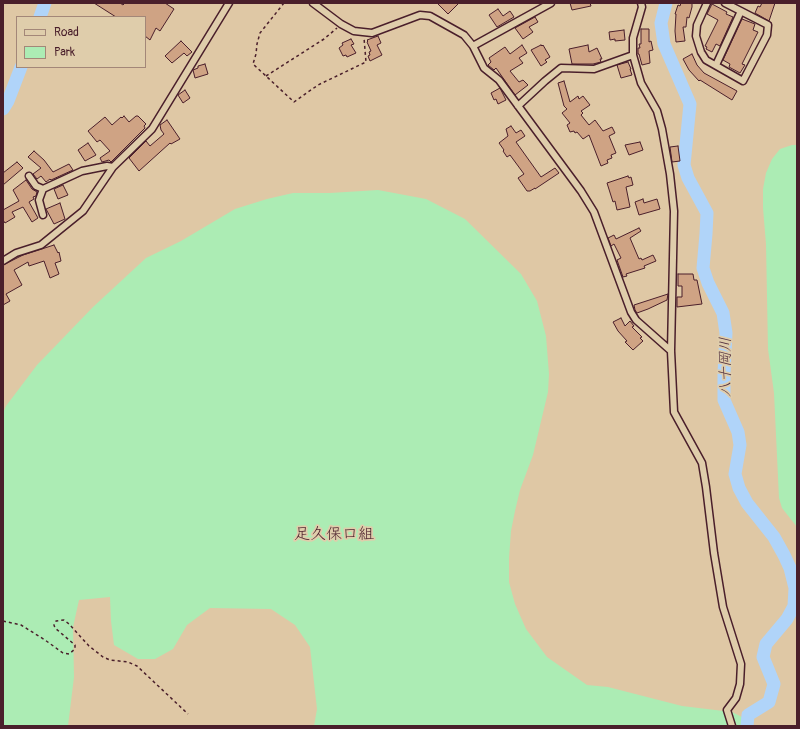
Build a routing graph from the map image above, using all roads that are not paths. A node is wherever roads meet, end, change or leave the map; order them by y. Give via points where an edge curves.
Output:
1 (229, 3) edge
2 (312, 3) edge
3 (551, 3) edge
4 (641, 3) edge
5 (706, 3) edge
6 (726, 3) edge
7 (741, 11) junction
8 (473, 46) junction
9 (633, 55) junction
10 (716, 65) junction
11 (518, 106) junction
12 (113, 167) junction
13 (29, 176) dead end
14 (43, 189) junction
15 (43, 215) dead end
16 (3, 261) edge
17 (671, 351) junction
18 (732, 726) edge

1 - 12 street via 152,129
2 - 8 street via 341,24 364,33 372,33 420,15 430,16 464,35
3 - 8 street
4 - 9 street via 633,38
5 - 10 street via 697,25 696,36 703,56
6 - 7 street
7 - 10 street
7 - 10 street via 768,26 767,35 743,81
8 - 11 street via 484,68 499,80
9 - 11 street via 594,70 561,68
9 - 17 street via 641,83 657,111 670,174 674,211
11 - 17 street via 594,212 630,312
12 - 14 street via 82,171
12 - 16 street via 83,211 41,245 16,253
13 - 14 street via 36,186
14 - 15 street via 39,200
17 - 18 street via 674,412 702,463 723,607 741,664 736,698 727,710

